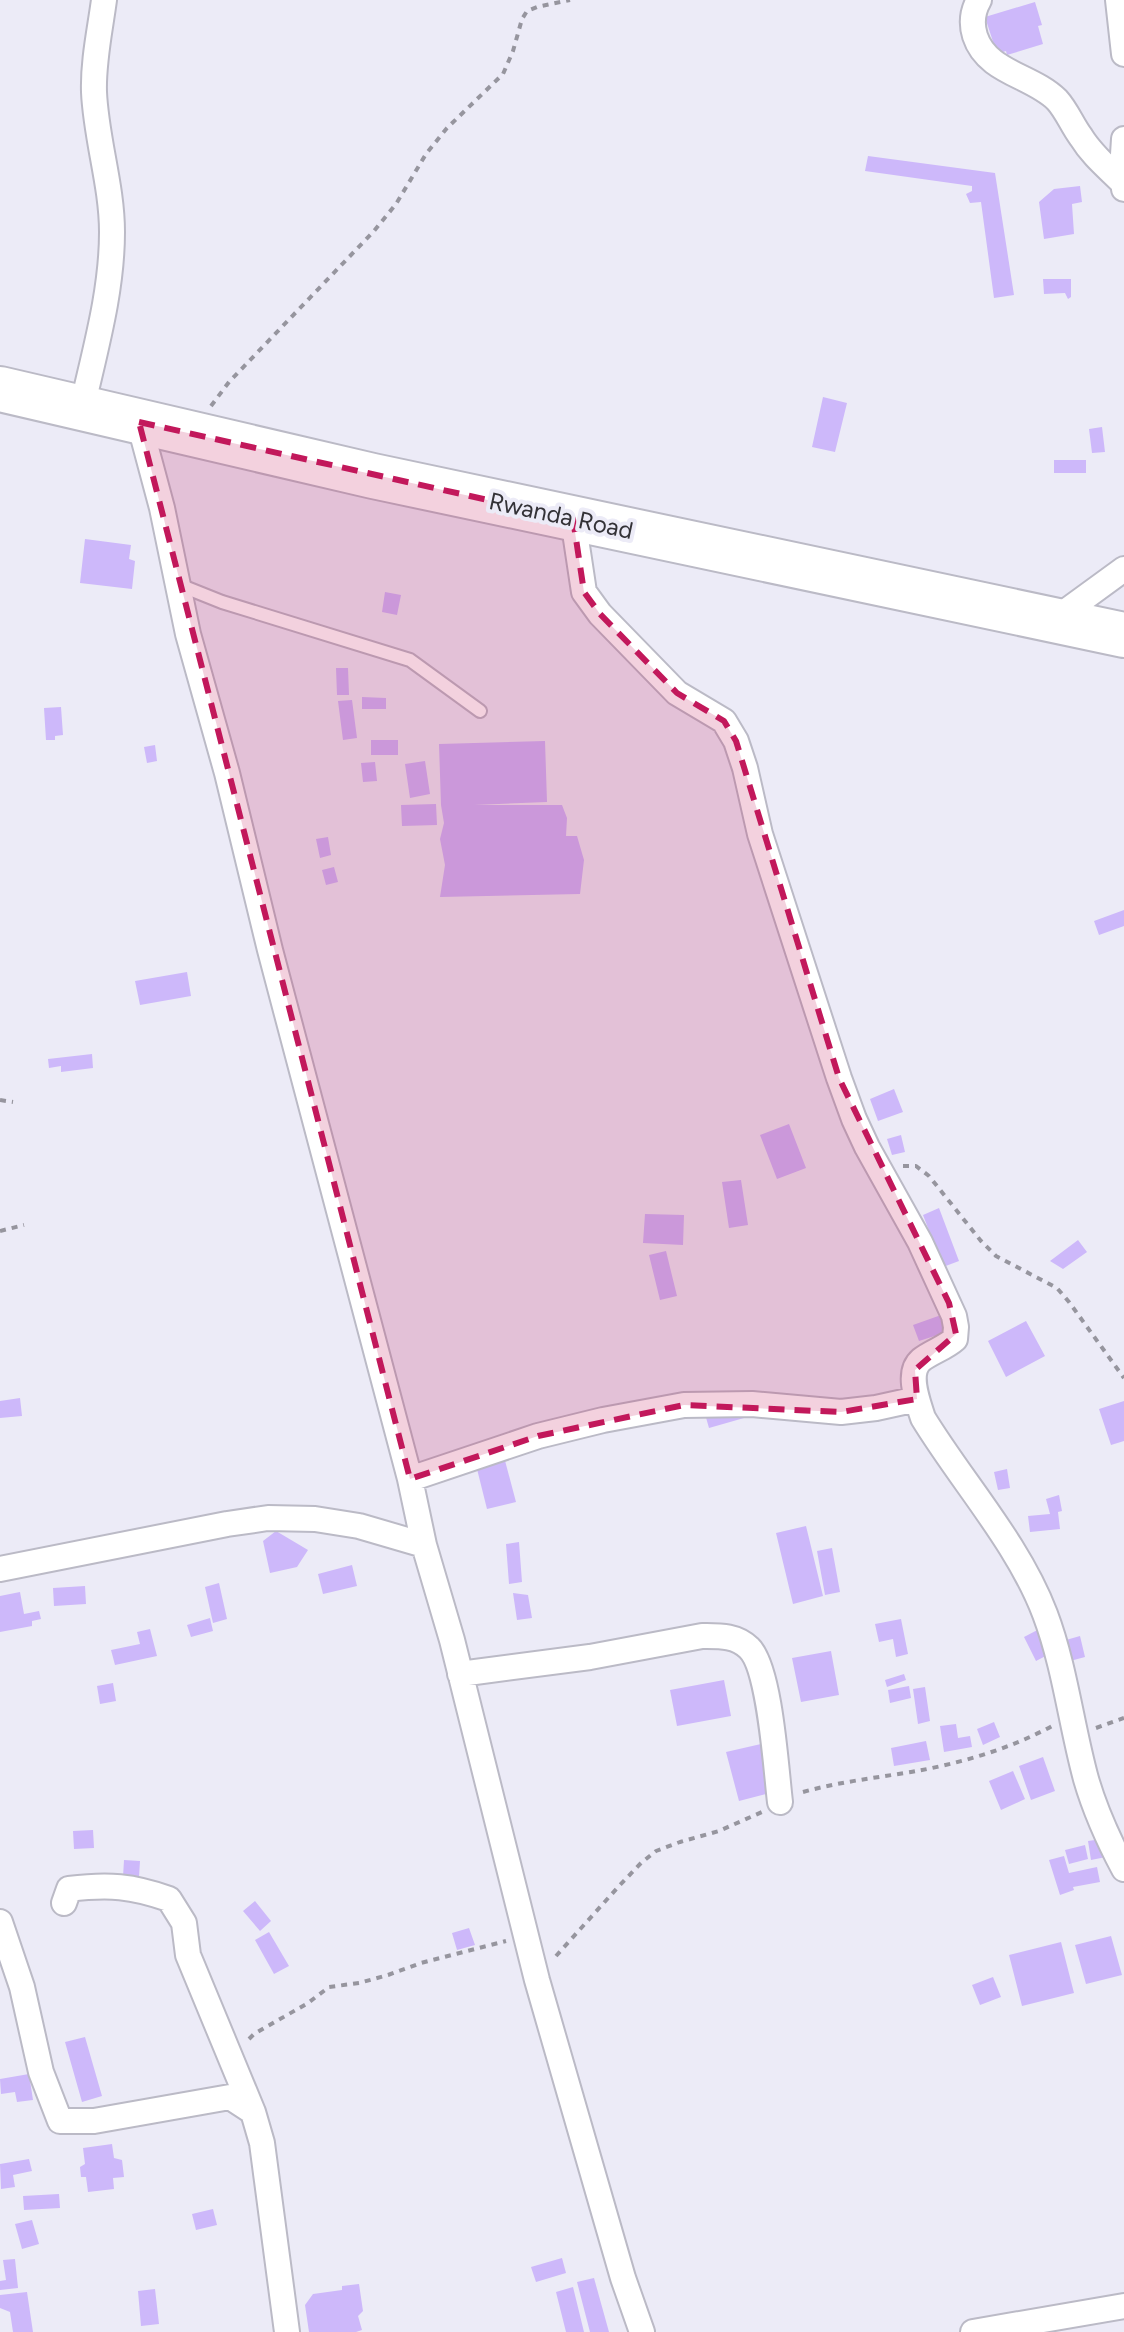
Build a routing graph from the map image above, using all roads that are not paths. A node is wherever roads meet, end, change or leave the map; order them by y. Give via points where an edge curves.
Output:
1 (104, 0) edge
2 (979, 0) edge
3 (1118, 0) edge
4 (1124, 54) edge
5 (1124, 139) edge
6 (1123, 183) edge
7 (1124, 189) edge
8 (0, 389) edge
9 (82, 408) junction
10 (139, 422) junction
11 (573, 519) junction
12 (1124, 569) edge
13 (177, 584) junction
14 (1054, 620) junction
15 (1124, 635) edge
16 (480, 711) dead end
17 (917, 1399) junction
18 (410, 1479) junction
19 (424, 1545) junction
20 (0, 1569) edge
21 (460, 1674) junction
22 (780, 1802) dead end
23 (1124, 1869) edge
24 (64, 1903) dead end
25 (0, 1922) edge
26 (253, 2112) junction
27 (1113, 2316) edge
28 (287, 2332) edge
29 (642, 2332) edge
30 (973, 2332) edge

1 - 9 street via 94,90 110,205 110,279
2 - 6 street via 972,25 988,58 1055,99 1095,156
3 - 4 street
5 - 6 street
6 - 7 street
8 - 9 highway, Rwanda Road
9 - 10 highway, Rwanda Road
10 - 11 highway, Rwanda Road
10 - 13 street
11 - 14 highway, Rwanda Road
11 - 17 street via 584,592 600,614 677,693 724,721 736,741 760,834 854,1119 939,1281 956,1327 952,1343 915,1370
12 - 14 street
13 - 16 lane via 410,660
13 - 18 street
14 - 15 highway, Rwanda Road
17 - 18 street via 841,1412 752,1404 684,1405 538,1436
17 - 23 street via 923,1418 1011,1548 1044,1610 1087,1782
18 - 19 street
19 - 20 street via 359,1526 268,1518
19 - 21 street
21 - 22 street via 702,1636 736,1638 759,1660 765,1681
21 - 29 street via 526,1939
24 - 26 street via 69,1889 97,1885 136,1888 169,1899 184,1923 188,1955
25 - 26 street via 22,1987 41,2072 60,2121 94,2121 230,2097
26 - 28 street via 262,2143
27 - 30 street

